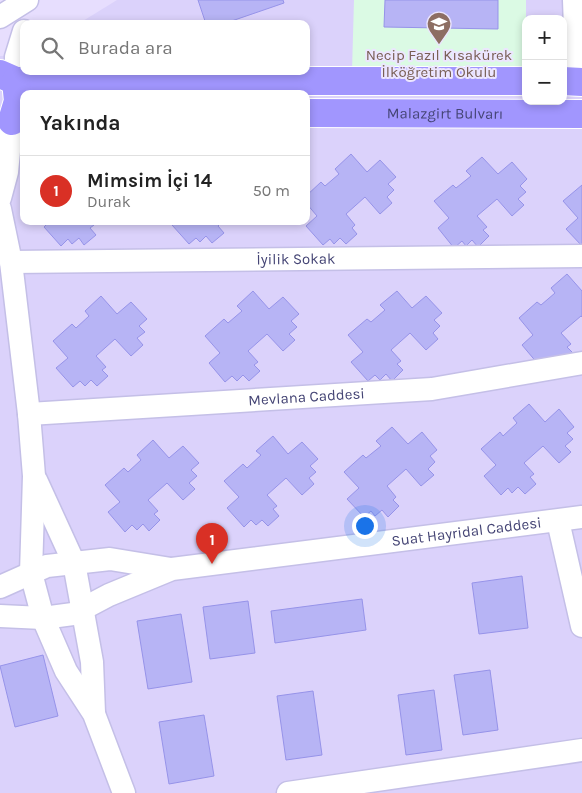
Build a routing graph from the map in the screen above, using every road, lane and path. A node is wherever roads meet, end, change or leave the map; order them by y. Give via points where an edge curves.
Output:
1 (27, 0) edge
2 (42, 0) edge
3 (574, 0) edge
4 (0, 17) edge
5 (30, 20) edge
6 (20, 44) edge
7 (8, 78) edge
8 (522, 81) edge
9 (574, 82) edge
10 (310, 113) edge
11 (582, 114) edge
12 (12, 122) edge
13 (0, 198) edge
14 (0, 209) edge
15 (582, 256) edge
16 (11, 262) junction
17 (582, 363) edge
18 (29, 414) junction
19 (34, 476) junction
20 (582, 518) edge
21 (558, 521) junction
22 (74, 563) junction
23 (172, 570) junction
24 (32, 573) junction
25 (0, 587) edge
26 (83, 609) junction
27 (0, 616) edge
28 (43, 618) junction
29 (582, 626) edge
30 (94, 714) junction
31 (582, 750) edge
32 (382, 786) edge
33 (124, 793) edge
34 (288, 793) edge

1 - 4 street
2 - 5 street
3 - 9 street
6 - 7 street
7 - 8 highway
7 - 12 highway via 18,102
10 - 11 highway, Malazgirt Bulvarı
12 - 13 street via 8,172
14 - 16 street
15 - 16 street, İyilik Sokak
16 - 18 street
17 - 18 street, Mevlana Caddesi via 432,389
18 - 19 street
19 - 22 street
19 - 24 street
20 - 21 street, Suat Hayridal Caddesi
21 - 23 street, Suat Hayridal Caddesi
21 - 29 street
22 - 23 street, Suat Hayridal Caddesi via 110,559
22 - 24 street, Suat Hayridal Caddesi via 47,566
22 - 26 street
23 - 26 street, Suat Hayridal Caddesi
24 - 25 street, Suat Hayridal Caddesi
24 - 28 street
26 - 28 street, Suat Hayridal Caddesi via 73,614
26 - 30 street via 92,662
27 - 28 street, Suat Hayridal Caddesi
28 - 30 street via 66,671
30 - 33 street
31 - 32 street
32 - 34 street

